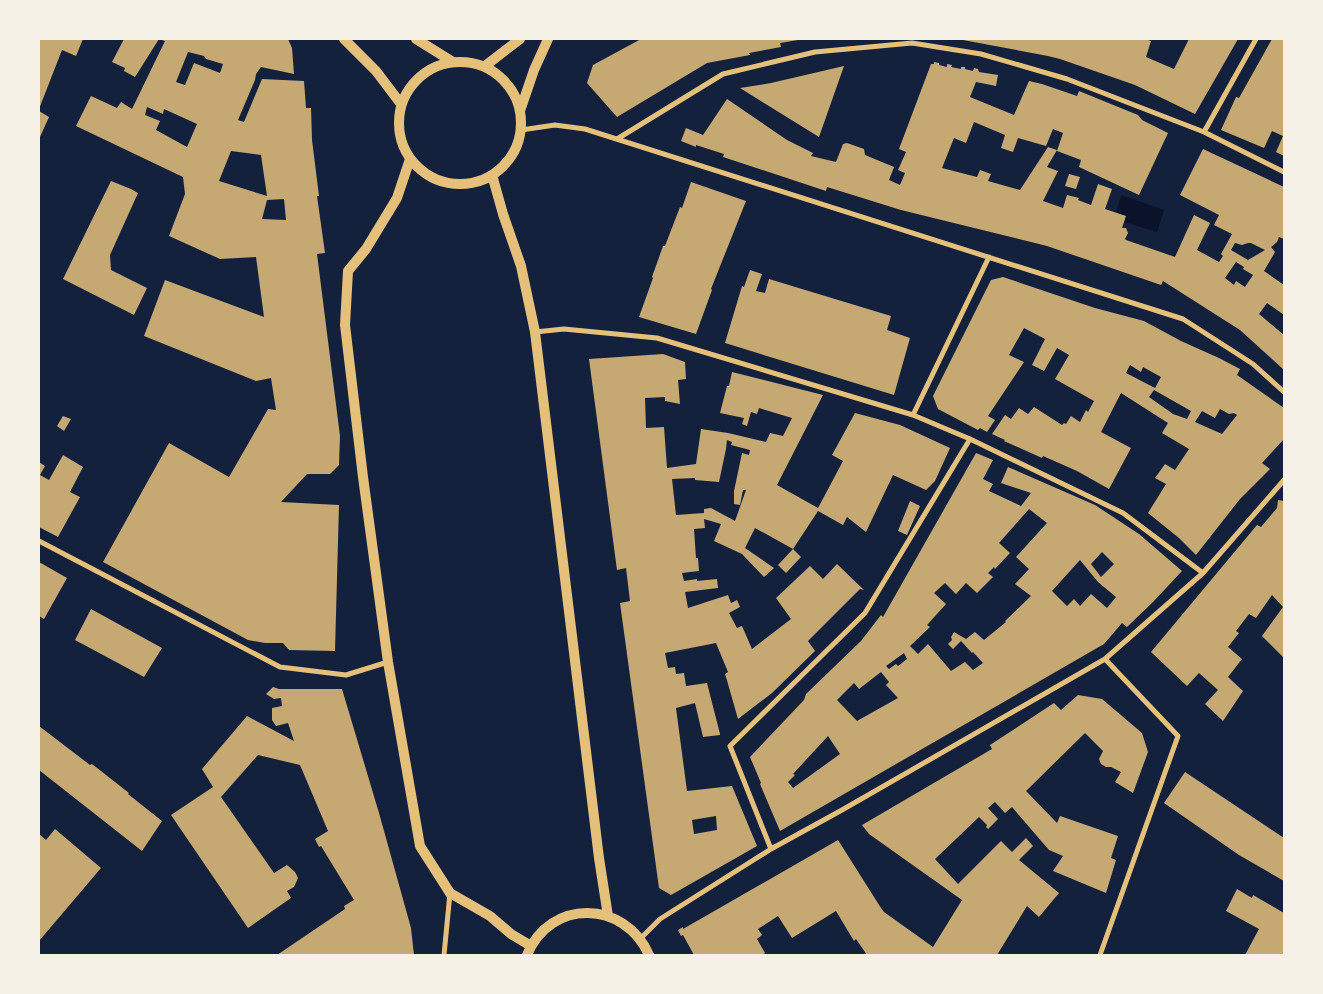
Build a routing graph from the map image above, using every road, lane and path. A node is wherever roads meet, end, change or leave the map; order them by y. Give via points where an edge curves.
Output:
1 (344, 39) edge
2 (416, 39) edge
3 (520, 39) edge
4 (548, 39) edge
5 (1256, 39) edge
6 (454, 62) junction
7 (485, 66) junction
8 (401, 104) junction
9 (520, 111) junction
10 (521, 130) junction
11 (1204, 132) junction
12 (617, 139) junction
13 (410, 159) junction
14 (1284, 172) edge
15 (492, 175) junction
16 (989, 257) junction
17 (535, 332) junction
18 (1284, 392) edge
19 (913, 415) junction
20 (970, 439) junction
21 (1284, 480) edge
22 (39, 541) edge
23 (1204, 573) junction
24 (1105, 659) junction
25 (388, 662) junction
26 (770, 849) junction
27 (450, 893) junction
28 (608, 916) junction
29 (640, 939) junction
30 (529, 951) edge
31 (444, 955) edge
32 (649, 955) edge
33 (1100, 955) edge

1 - 8 main road via 376,71
2 - 6 main road
3 - 7 main road
4 - 9 main road
5 - 11 street
6 - 7 main road
6 - 8 main road via 436,66 421,75 408,88
7 - 9 main road via 513,92
8 - 13 main road via 398,123 401,142
9 - 10 main road
10 - 12 street via 555,125 585,129
10 - 15 main road via 516,148 506,164
11 - 12 street via 1067,79 981,54 912,43 815,52 723,74
11 - 14 street
12 - 16 street
13 - 15 main road via 439,181 475,182
13 - 25 main road via 397,198 366,249 348,271 345,324
15 - 17 main road via 521,266
16 - 18 street via 1183,318 1253,364
16 - 19 street
17 - 19 street via 564,329 657,338
17 - 28 main road
19 - 20 street
20 - 23 street via 1123,513
20 - 26 street via 865,612 730,746
21 - 23 street
22 - 25 street via 280,668 346,675
23 - 24 street
24 - 26 street
24 - 33 street via 1178,736
25 - 27 main road via 420,846
26 - 29 street via 660,918
27 - 30 main road via 490,916
27 - 31 street
28 - 29 main road via 626,925
28 - 30 main road via 590,913 556,921 541,932
29 - 32 main road

